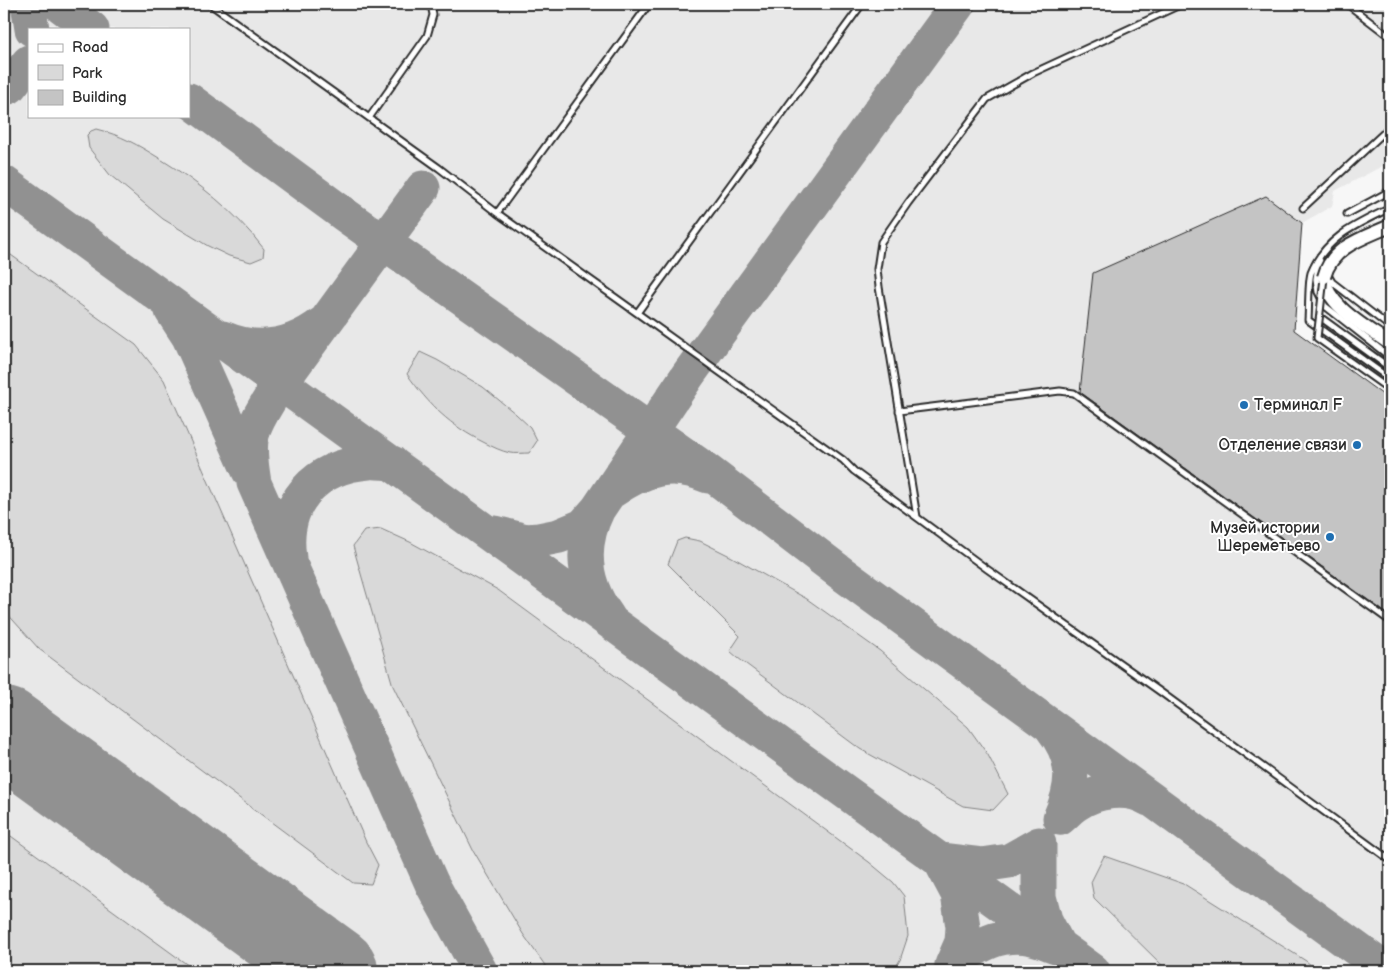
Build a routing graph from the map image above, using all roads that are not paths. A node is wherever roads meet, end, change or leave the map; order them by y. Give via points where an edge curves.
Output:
1 (210, 4) edge
2 (431, 4) edge
3 (649, 4) edge
4 (862, 4) edge
5 (1182, 4) edge
6 (1347, 4) edge
7 (1390, 37) edge
8 (369, 118) junction
9 (1390, 127) edge
10 (1390, 191) edge
11 (1303, 208) dead end
12 (1390, 208) edge
13 (497, 213) junction
14 (1347, 214) dead end
15 (1390, 226) edge
16 (1319, 259) junction
17 (1324, 277) junction
18 (637, 312) junction
19 (1320, 317) junction
20 (1390, 327) edge
21 (1390, 344) edge
22 (1390, 357) edge
23 (1390, 368) edge
24 (1390, 379) edge
25 (1390, 390) edge
26 (899, 411) junction
27 (917, 517) junction
28 (1390, 621) edge
29 (1390, 860) edge

1 - 8 lane
2 - 8 lane via 433,15 427,36
3 - 13 lane
4 - 18 lane
5 - 26 lane via 1033,73 986,99 890,229 881,242 877,269
6 - 7 lane
8 - 13 lane
9 - 11 lane
10 - 14 lane
12 - 16 lane via 1341,234
13 - 18 lane
15 - 17 street, bridge via 1340,251 1329,264
16 - 20 lane via 1332,282
16 - 22 lane via 1316,279 1325,306
16 - 24 lane via 1311,274 1308,320
17 - 19 lane, bridge
17 - 21 street via 1327,291 1338,305
18 - 27 lane
19 - 23 lane
19 - 25 lane, bridge via 1318,338
26 - 27 lane
26 - 28 lane via 1060,390 1074,393
27 - 29 lane

